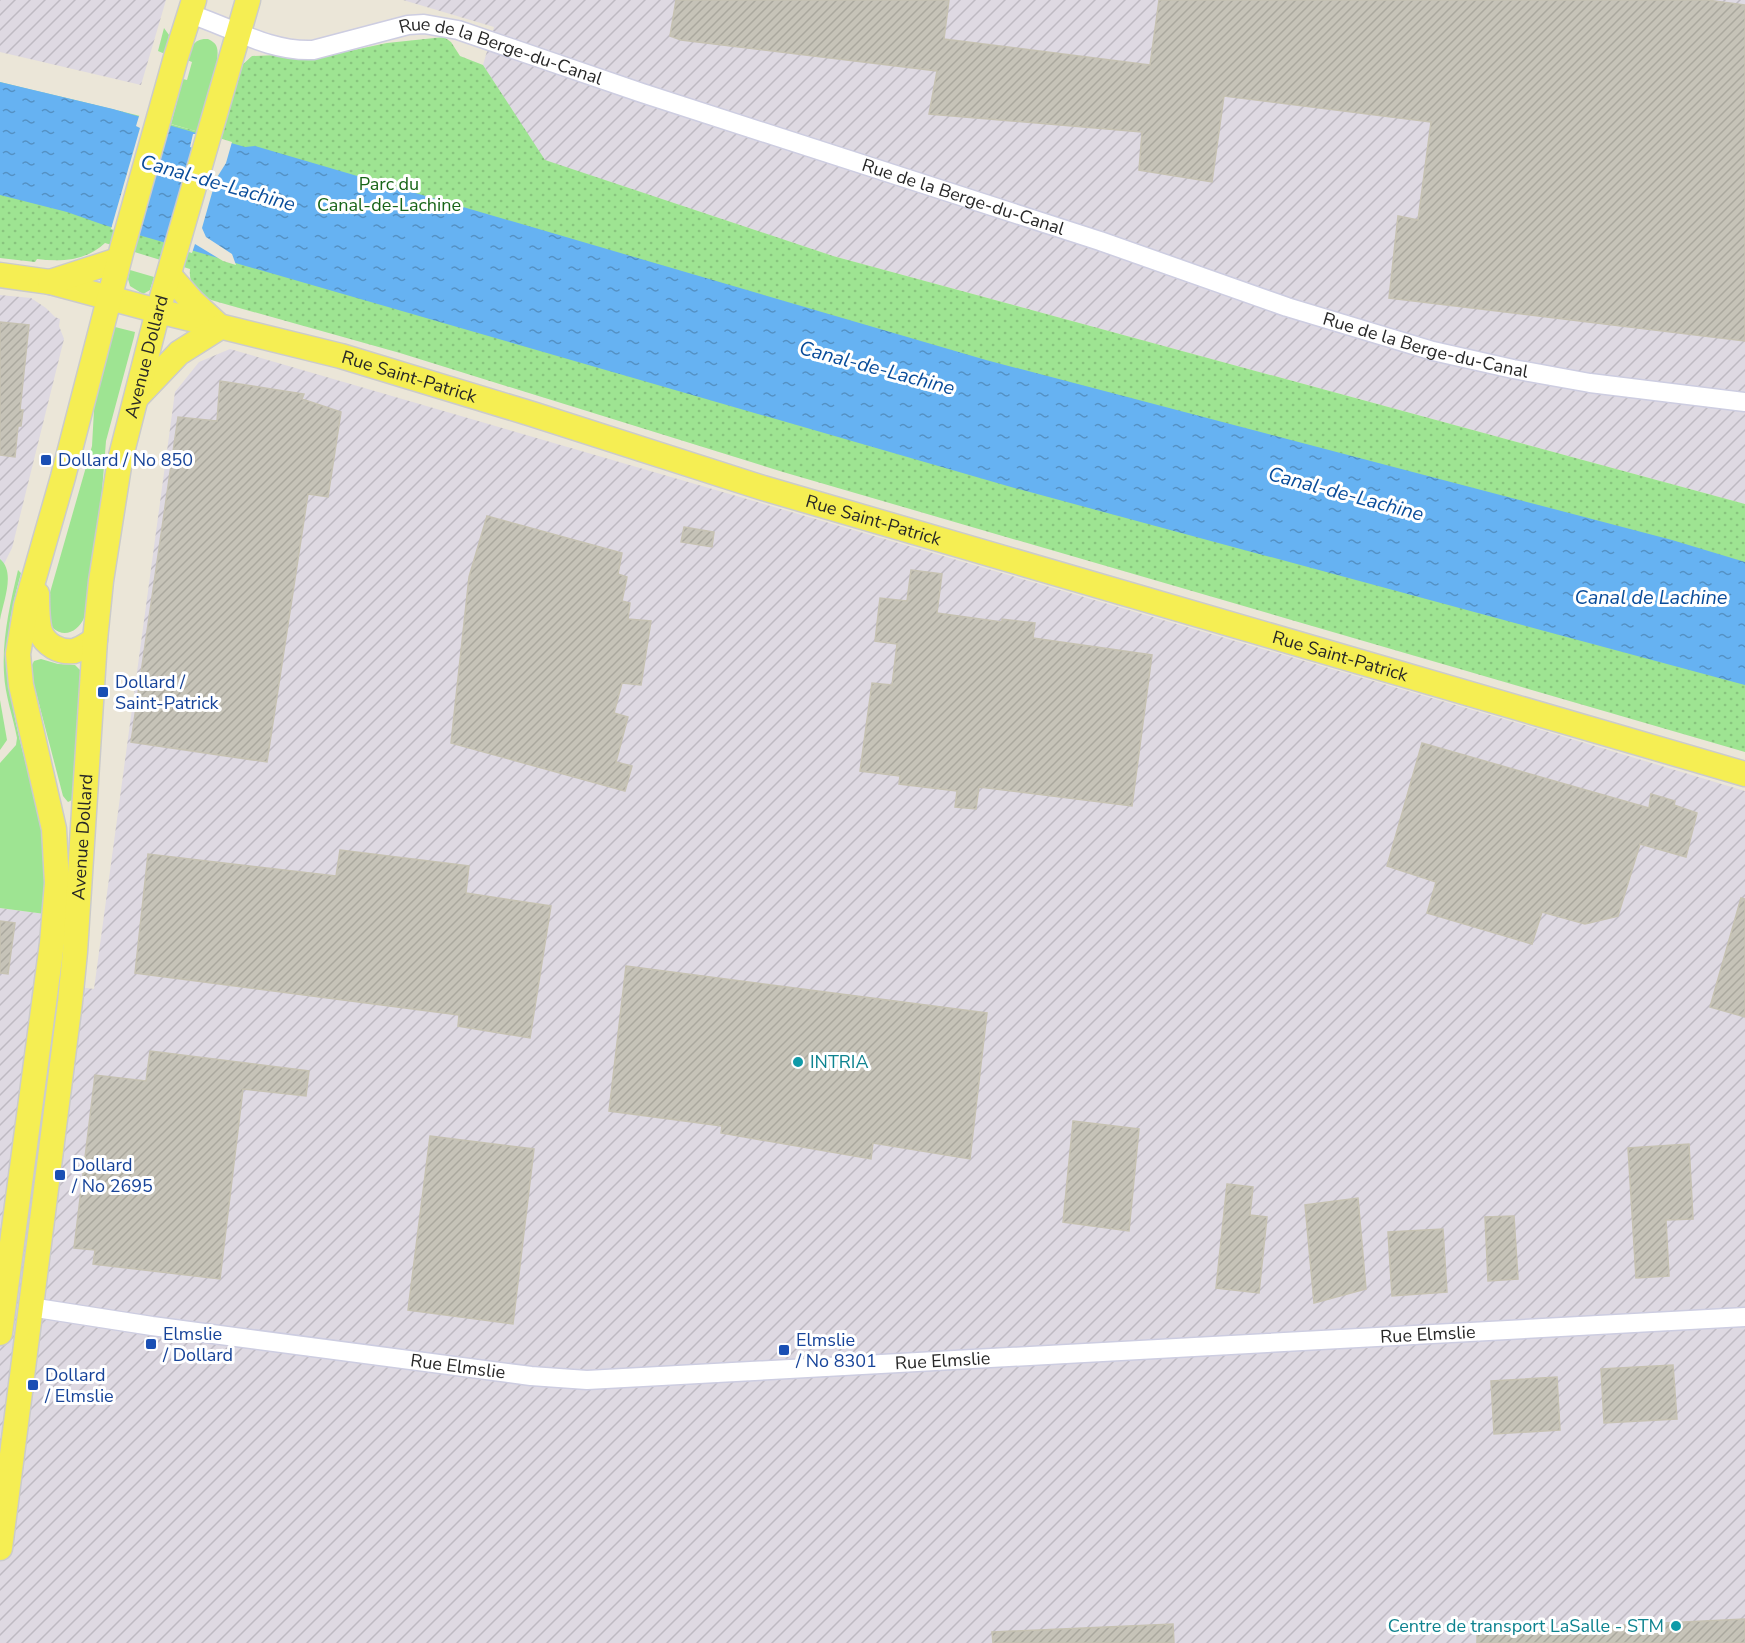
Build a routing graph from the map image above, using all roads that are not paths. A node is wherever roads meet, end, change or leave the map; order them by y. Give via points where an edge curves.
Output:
1 (248, 0) edge
2 (192, 7) edge
3 (238, 32) junction
4 (120, 254) junction
5 (171, 269) junction
6 (0, 275) edge
7 (50, 282) junction
8 (109, 298) junction
9 (158, 311) junction
10 (220, 327) junction
11 (135, 400) junction
12 (1745, 402) edge
13 (35, 573) junction
14 (95, 640) junction
15 (1745, 774) edge
16 (2, 1302) edge
17 (30, 1307) junction
18 (1745, 1317) edge
19 (0, 1333) edge
20 (0, 1548) edge

1 - 3 main road, Avenue Dollard
2 - 3 street, Rue de la Berge-du-Canal
2 - 4 main road, Avenue Dollard
3 - 5 main road, Avenue Dollard
3 - 12 street, Rue de la Berge-du-Canal via 284,49 313,50 408,25 458,30 1373,334 1562,379
4 - 7 main road
4 - 8 main road, Avenue Dollard
5 - 9 main road, Avenue Dollard
5 - 10 main road via 192,301
6 - 7 main road, Rue Saint-Patrick
7 - 8 main road, Rue Saint-Patrick
8 - 9 main road, Rue Saint-Patrick
8 - 13 main road, Avenue Dollard
9 - 10 main road, Rue Saint-Patrick
9 - 11 main road, Avenue Dollard
10 - 11 main road via 173,358
10 - 15 main road, Rue Saint-Patrick via 341,356 763,488
11 - 14 main road, Avenue Dollard via 116,481
13 - 14 main road via 39,626 44,639 55,648 68,651
13 - 16 main road, Avenue Dollard via 21,626 18,670 54,830 56,900
14 - 17 main road, Avenue Dollard via 75,952
16 - 17 main road, Rue Elmslie
16 - 19 main road, Avenue Dollard
17 - 18 street, Rue Elmslie via 531,1376 587,1380
17 - 20 main road, Avenue Dollard

